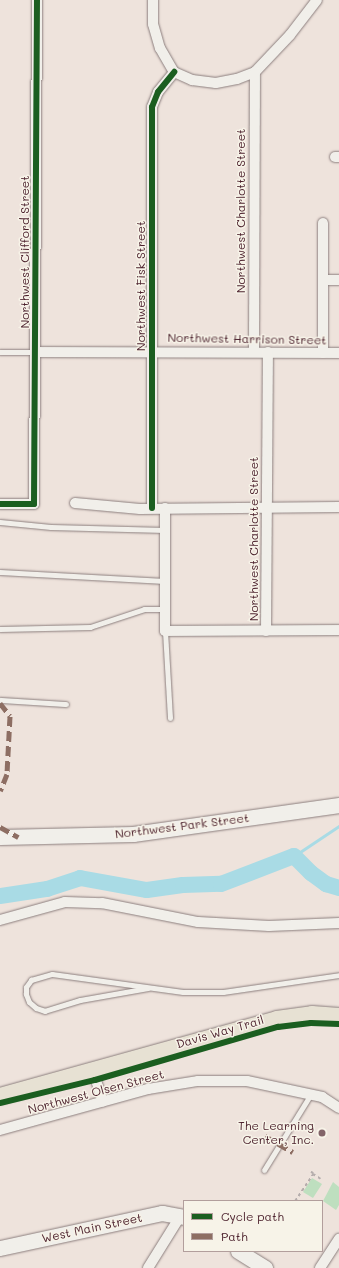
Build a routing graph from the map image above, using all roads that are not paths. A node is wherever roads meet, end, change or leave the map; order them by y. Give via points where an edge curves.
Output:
1 (37, 0) edge
2 (153, 0) edge
3 (317, 0) edge
4 (174, 72) junction
5 (254, 72) junction
6 (323, 223) dead end
7 (323, 280) junction
8 (339, 280) edge
9 (152, 351) junction
10 (254, 351) junction
11 (0, 352) edge
12 (35, 352) junction
13 (268, 352) junction
14 (323, 353) junction
15 (339, 353) edge
16 (75, 503) dead end
17 (0, 504) edge
18 (152, 508) junction
19 (165, 508) junction
20 (267, 508) junction
21 (339, 508) edge
22 (0, 522) edge
23 (164, 530) junction
24 (0, 572) edge
25 (165, 581) junction
26 (164, 609) junction
27 (0, 629) edge
28 (339, 630) edge
29 (164, 631) junction
30 (266, 631) junction
31 (0, 700) edge
32 (66, 704) dead end
33 (170, 718) dead end
34 (339, 805) edge
35 (0, 838) edge
36 (0, 920) edge
37 (339, 923) edge
38 (339, 975) edge
39 (148, 988) junction
40 (339, 1016) edge
41 (93, 1071) junction
42 (311, 1094) junction
43 (0, 1096) edge
44 (103, 1101) junction
45 (339, 1108) edge
46 (0, 1130) edge
47 (264, 1170) dead end
48 (182, 1216) edge
49 (339, 1239) edge
50 (0, 1248) edge
51 (240, 1252) edge
52 (148, 1268) edge
53 (265, 1268) edge
54 (320, 1268) edge

1 - 12 street, Northwest Clifford Street
2 - 4 street via 153,24 160,48
3 - 5 street via 290,35
4 - 5 street via 192,80 216,83
4 - 9 street, Northwest Fisk Street via 158,92 152,107
5 - 10 street, Northwest Charlotte Street
6 - 7 street
7 - 8 street
7 - 14 street
9 - 10 street, Northwest Harrison Street
9 - 12 street, Northwest Harrison Street
9 - 18 street, Northwest Fisk Street
10 - 13 street, Northwest Harrison Street
11 - 12 lane
12 - 17 street, Northwest Clifford Street via 34,504
13 - 14 street, Northwest Harrison Street
13 - 20 street, Northwest Charlotte Street
14 - 15 street, Northwest Harrison Street
16 - 18 street
18 - 19 street
19 - 20 street
19 - 23 street
20 - 21 street
20 - 30 street, Northwest Charlotte Street
22 - 23 lane via 51,527
23 - 25 street
24 - 25 lane
25 - 26 street
26 - 27 lane via 144,609 90,627
26 - 29 street
28 - 30 street
29 - 30 street
29 - 33 lane
31 - 32 lane
34 - 35 street, Northwest Park Street via 133,834
36 - 37 street via 65,902 102,903 198,922 269,926
38 - 39 lane via 223,992
39 - 39 lane via 52,974 32,980 26,987 26,994 29,1002 45,1011 80,1000
40 - 41 main road via 312,1014 278,1019
41 - 43 main road
41 - 44 street
42 - 44 street, Northwest Olsen Street via 247,1081 217,1080 180,1083
42 - 45 street, Northwest Olsen Street via 322,1097
42 - 47 lane
44 - 46 street, Northwest Olsen Street
48 - 50 street, West Main Street via 162,1213
48 - 52 street
49 - 54 street
51 - 53 street

